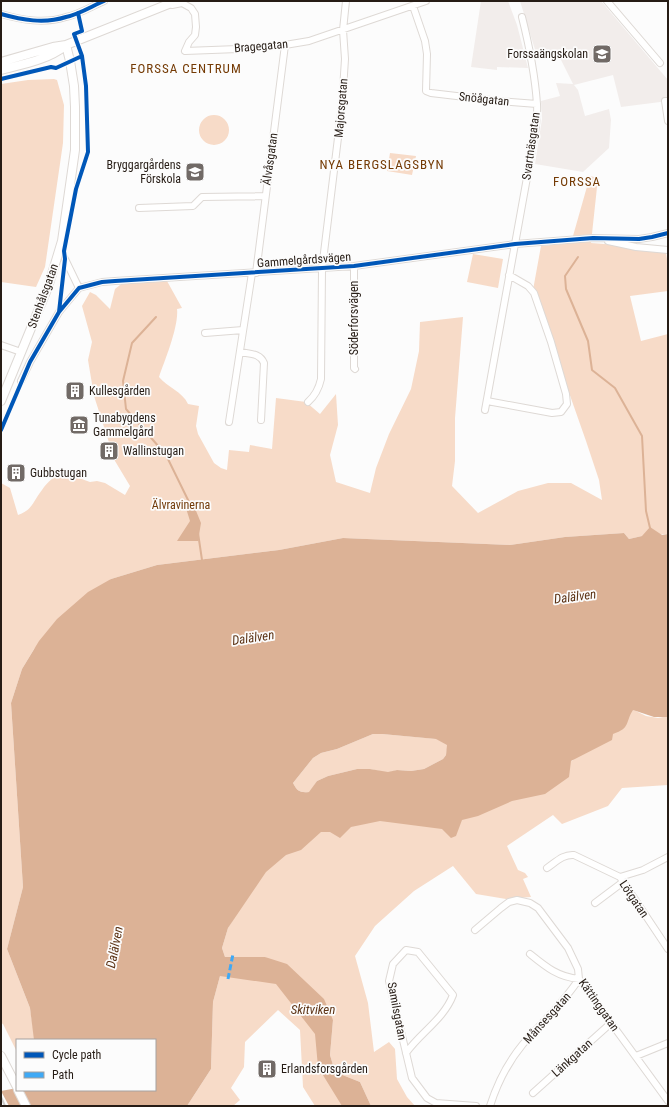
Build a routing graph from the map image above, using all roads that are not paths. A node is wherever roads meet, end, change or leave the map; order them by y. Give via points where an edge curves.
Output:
1 (176, 1) edge
2 (346, 1) edge
3 (426, 1) edge
4 (607, 1) edge
5 (102, 2) edge
6 (413, 6) junction
7 (158, 7) junction
8 (1, 14) edge
9 (522, 17) dead end
10 (343, 30) junction
11 (66, 45) junction
12 (285, 45) junction
13 (1, 62) edge
14 (660, 63) dead end
15 (1, 70) edge
16 (667, 101) edge
17 (537, 104) junction
18 (668, 121) edge
19 (265, 196) junction
20 (139, 208) dead end
21 (668, 233) edge
22 (593, 238) junction
23 (515, 244) junction
24 (668, 250) edge
25 (65, 259) dead end
26 (354, 266) junction
27 (322, 269) junction
28 (254, 273) junction
29 (509, 275) junction
30 (79, 288) junction
31 (243, 330) junction
32 (205, 333) dead end
33 (1, 345) edge
34 (21, 352) junction
35 (240, 352) junction
36 (355, 369) dead end
37 (21, 381) dead end
38 (1, 401) edge
39 (487, 401) junction
40 (308, 402) dead end
41 (485, 410) dead end
42 (261, 420) dead end
43 (229, 422) dead end
44 (668, 857) edge
45 (547, 868) dead end
46 (621, 880) junction
47 (595, 903) dead end
48 (475, 930) dead end
49 (668, 949) edge
50 (530, 954) dead end
51 (579, 979) junction
52 (611, 1023) junction
53 (668, 1043) edge
54 (406, 1053) junction
55 (1, 1056) edge
56 (636, 1056) junction
57 (16, 1085) edge
58 (19, 1091) edge
59 (533, 1093) dead end
60 (668, 1101) edge
61 (435, 1105) edge
62 (26, 1106) edge
63 (476, 1106) edge
64 (490, 1106) edge

1 - 7 street
2 - 10 street, Majorsgatan
3 - 6 street, Bragegatan
4 - 14 street
5 - 8 street via 67,17 49,21 20,19
6 - 10 street, Bragegatan
6 - 17 street, Snöågatan via 427,54 426,91
7 - 11 street
7 - 12 street, Bragegatan via 182,4 191,8 195,14 195,36 185,51
9 - 17 street, Svartnäsgatan
10 - 12 street, Bragegatan via 309,41
10 - 27 street, Majorsgatan via 345,59 342,105
11 - 13 street
11 - 15 street via 44,58
11 - 34 street, Stenhålsgatan via 74,93 75,150 62,241 48,287
12 - 19 street, Älvåsgatan
16 - 18 street
17 - 23 street, Svartnäsgatan via 536,125
19 - 20 street via 202,197 193,206
19 - 28 street, Älvåsgatan
21 - 22 street, Gammelgårdsvägen via 639,239
22 - 23 street, Gammelgårdsvägen
22 - 24 street via 636,247
23 - 26 street, Gammelgårdsvägen
23 - 29 street, Svartnäsgatan
25 - 30 street
26 - 27 street, Gammelgårdsvägen
26 - 36 street, Söderforsvägen
27 - 28 street, Gammelgårdsvägen
27 - 40 street, Majorsgatan via 321,379 318,389
28 - 30 street, Gammelgårdsvägen via 102,282
28 - 31 street, Älvåsgatan
29 - 39 street, Svartnäsgatan
29 - 39 street via 528,286 534,293 552,342 567,404 561,412 552,413
30 - 37 street via 59,312
31 - 32 street
31 - 35 street, Älvåsgatan
33 - 34 street
34 - 38 street, Stenhålsgatan
35 - 42 street via 257,355 264,363
35 - 43 street, Älvåsgatan
39 - 41 street, Svartnäsgatan
44 - 46 street
45 - 46 street, Lötgatan via 562,857 574,855
46 - 47 street
46 - 49 street, Lötgatan
48 - 51 street, Kättinggatan via 509,902 516,900 530,903 538,908 568,948 578,969
50 - 51 street, Månsesgatan via 549,969
51 - 52 street, Kättinggatan
51 - 64 street, Månsesgatan via 569,995 523,1044 510,1062 496,1086
52 - 56 street, Kättinggatan
52 - 59 street, Länkgatan
53 - 56 street
54 - 54 street, Samilsgatan via 389,981 393,964 406,950 418,952 453,995 450,1003
54 - 61 street, Samilsgatan via 412,1078
55 - 57 street
56 - 60 street, Kättinggatan
58 - 62 street
61 - 63 street, Samilsgatan

